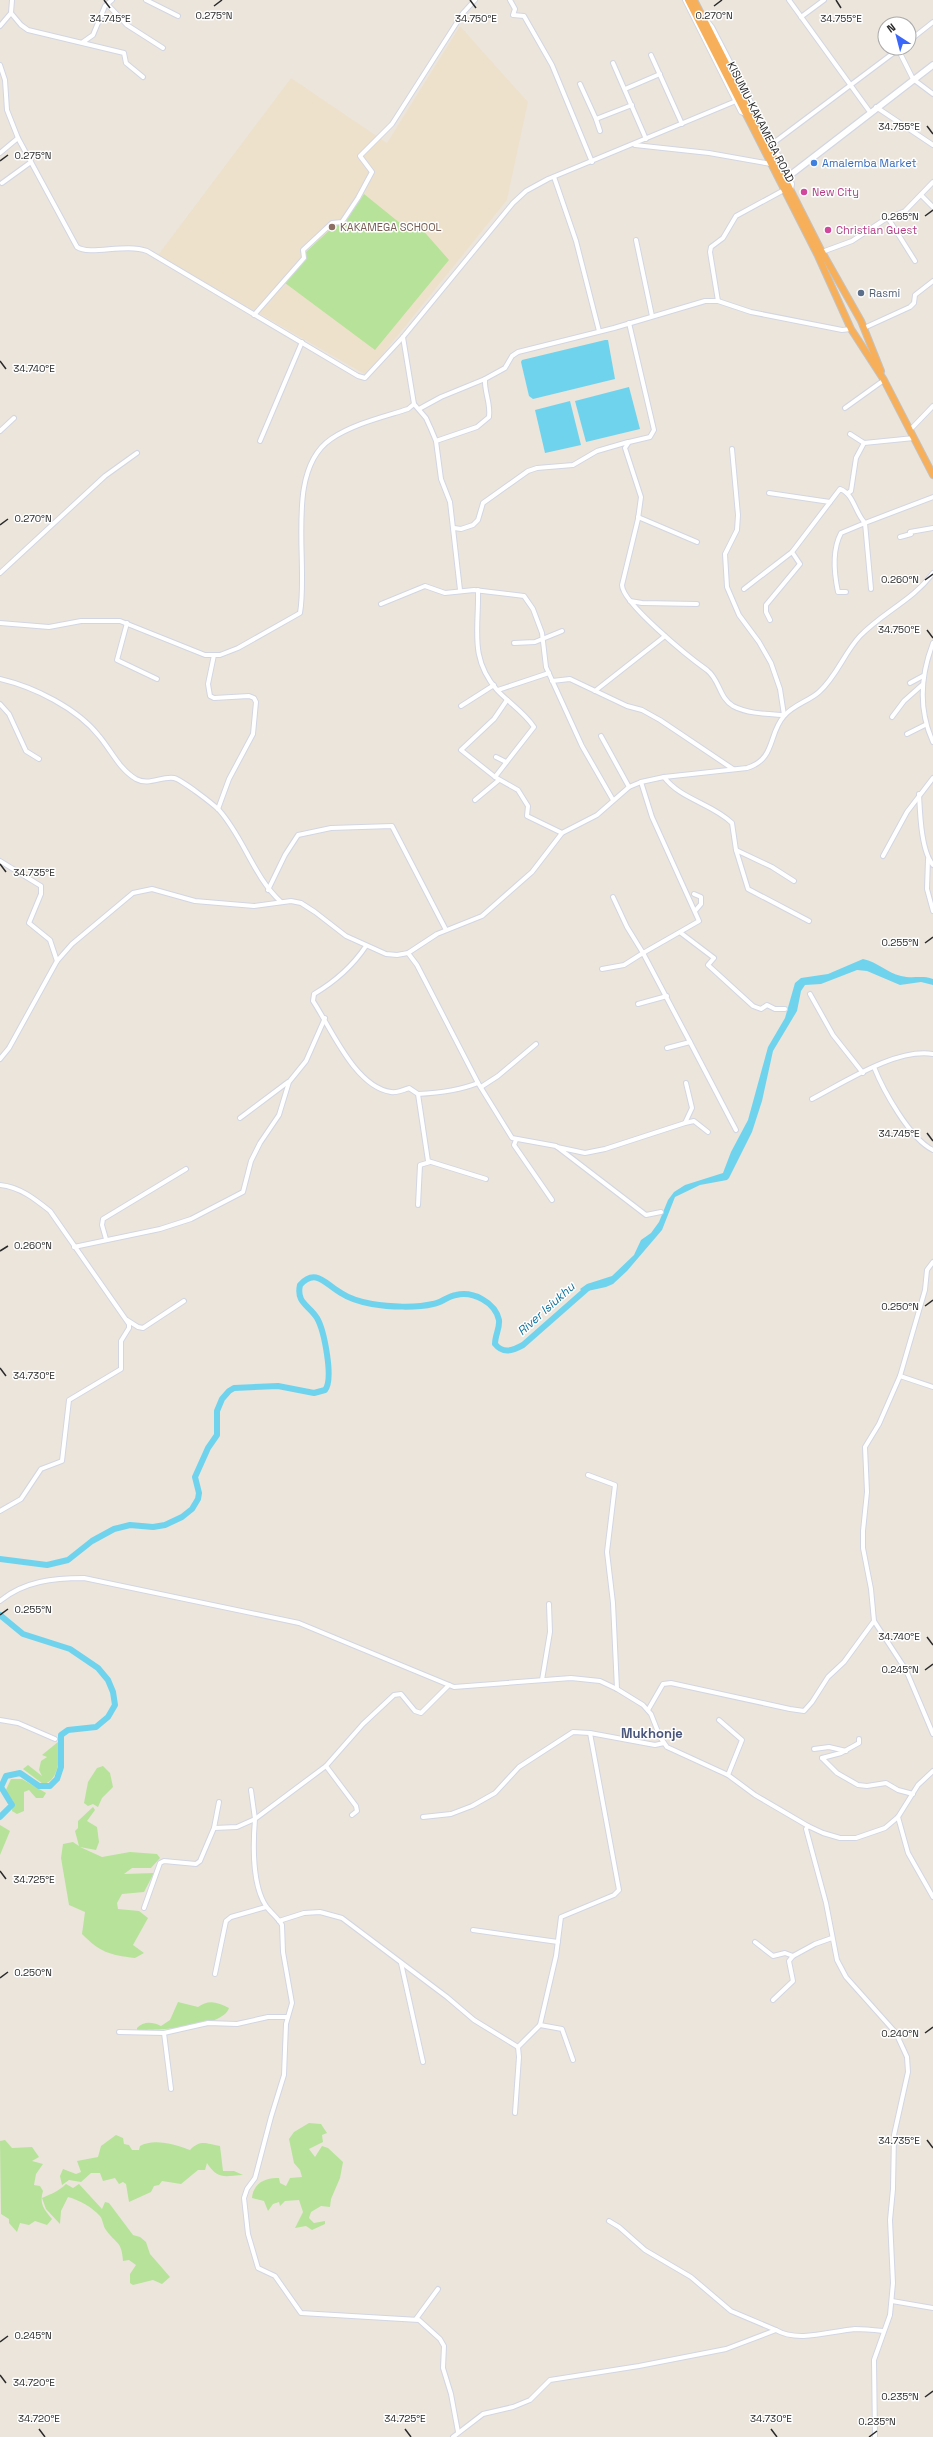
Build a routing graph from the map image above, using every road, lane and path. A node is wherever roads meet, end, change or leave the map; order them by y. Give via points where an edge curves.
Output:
1 (12, 0) edge
2 (112, 0) edge
3 (146, 0) edge
4 (475, 0) edge
5 (510, 0) edge
6 (685, 0) edge
7 (688, 0) edge
8 (694, 0) edge
9 (789, 0) edge
10 (824, 0) edge
11 (107, 4) junction
12 (11, 13) junction
13 (702, 15) junction
14 (178, 16) dead end
15 (801, 17) junction
16 (933, 22) edge
17 (0, 26) edge
18 (917, 35) edge
19 (83, 42) junction
20 (163, 48) dead end
21 (651, 55) dead end
22 (889, 56) edge
23 (902, 56) edge
24 (613, 63) dead end
25 (0, 65) edge
26 (933, 65) edge
27 (2, 72) edge
28 (660, 74) junction
29 (143, 77) dead end
30 (914, 79) junction
31 (580, 84) dead end
32 (850, 85) junction
33 (625, 89) junction
34 (933, 94) edge
35 (736, 101) junction
36 (632, 105) junction
37 (876, 107) junction
38 (870, 112) junction
39 (747, 116) junction
40 (596, 119) junction
41 (682, 124) junction
42 (600, 130) dead end
43 (18, 138) junction
44 (646, 139) junction
45 (772, 144) junction
46 (634, 145) junction
47 (933, 145) edge
48 (0, 153) edge
49 (31, 162) junction
50 (592, 162) junction
51 (771, 164) junction
52 (789, 176) junction
53 (554, 177) junction
54 (933, 182) edge
55 (2, 184) dead end
56 (788, 190) junction
57 (921, 195) junction
58 (933, 207) edge
59 (888, 218) junction
60 (636, 240) dead end
61 (822, 252) junction
62 (915, 261) dead end
63 (933, 280) edge
64 (718, 301) junction
65 (254, 314) junction
66 (857, 314) junction
67 (652, 316) junction
68 (846, 319) junction
69 (629, 323) junction
70 (864, 328) junction
71 (851, 329) junction
72 (599, 331) junction
73 (403, 337) junction
74 (302, 342) junction
75 (486, 379) junction
76 (884, 380) junction
77 (414, 404) junction
78 (933, 406) edge
79 (845, 408) dead end
80 (419, 409) junction
81 (14, 418) dead end
82 (910, 430) junction
83 (0, 431) edge
84 (850, 434) dead end
85 (914, 438) junction
86 (260, 441) dead end
87 (436, 441) junction
88 (629, 442) junction
89 (864, 444) junction
90 (732, 449) dead end
91 (137, 453) dead end
92 (933, 475) edge
93 (769, 493) dead end
94 (848, 494) junction
95 (933, 497) edge
96 (830, 502) junction
97 (638, 517) junction
98 (865, 523) junction
99 (454, 528) junction
100 (933, 528) edge
101 (900, 537) dead end
102 (697, 542) dead end
103 (792, 552) junction
104 (0, 573) edge
105 (933, 573) edge
106 (744, 588) dead end
107 (871, 589) dead end
108 (460, 590) junction
109 (478, 590) junction
110 (846, 592) dead end
111 (629, 600) junction
112 (381, 604) dead end
113 (697, 604) dead end
114 (770, 620) dead end
115 (0, 623) edge
116 (127, 623) junction
117 (562, 631) dead end
118 (665, 636) junction
119 (542, 640) junction
120 (514, 643) dead end
121 (933, 643) edge
122 (214, 655) junction
123 (549, 673) junction
124 (923, 676) junction
125 (0, 679) edge
126 (157, 679) dead end
127 (552, 681) junction
128 (910, 683) dead end
129 (494, 686) junction
130 (922, 686) junction
131 (498, 690) junction
132 (595, 691) junction
133 (507, 700) junction
134 (0, 704) edge
135 (461, 706) dead end
136 (784, 715) junction
137 (892, 717) dead end
138 (925, 725) junction
139 (907, 734) dead end
140 (601, 736) dead end
141 (933, 742) edge
142 (496, 757) dead end
143 (39, 759) dead end
144 (506, 762) junction
145 (733, 769) junction
146 (664, 777) junction
147 (933, 778) edge
148 (497, 779) junction
149 (641, 782) junction
150 (629, 788) junction
151 (919, 794) junction
152 (475, 800) dead end
153 (614, 800) junction
154 (218, 809) junction
155 (562, 833) junction
156 (736, 850) junction
157 (883, 856) dead end
158 (928, 859) junction
159 (0, 861) edge
160 (933, 865) edge
161 (794, 881) dead end
162 (268, 890) junction
163 (694, 894) dead end
164 (613, 897) dead end
165 (281, 902) junction
166 (695, 911) junction
167 (933, 911) edge
168 (809, 921) dead end
169 (446, 930) junction
170 (681, 933) junction
171 (366, 946) junction
172 (408, 953) junction
173 (643, 953) junction
174 (57, 961) junction
175 (602, 970) dead end
176 (810, 994) dead end
177 (667, 996) junction
178 (638, 1004) dead end
179 (785, 1009) dead end
180 (325, 1018) junction
181 (690, 1042) junction
182 (536, 1044) dead end
183 (667, 1048) dead end
184 (933, 1054) edge
185 (0, 1059) edge
186 (874, 1067) junction
187 (863, 1073) junction
188 (289, 1082) junction
189 (686, 1083) dead end
190 (479, 1085) junction
191 (418, 1094) junction
192 (812, 1099) dead end
193 (240, 1118) dead end
194 (685, 1123) junction
195 (736, 1130) dead end
196 (708, 1132) dead end
197 (516, 1140) junction
198 (556, 1146) junction
199 (933, 1150) edge
200 (430, 1162) junction
201 (186, 1169) dead end
202 (486, 1179) dead end
203 (0, 1185) edge
204 (552, 1200) dead end
205 (418, 1205) dead end
206 (661, 1212) dead end
207 (106, 1239) junction
208 (74, 1247) junction
209 (933, 1262) edge
210 (184, 1301) dead end
211 (127, 1320) junction
212 (900, 1376) junction
213 (933, 1387) edge
214 (588, 1475) dead end
215 (0, 1511) edge
216 (0, 1601) edge
217 (549, 1604) dead end
218 (874, 1621) junction
219 (542, 1680) junction
220 (449, 1685) junction
221 (617, 1688) junction
222 (648, 1710) junction
223 (0, 1720) edge
224 (719, 1720) dead end
225 (590, 1733) junction
226 (933, 1734) edge
227 (55, 1739) dead end
228 (859, 1739) dead end
229 (664, 1744) junction
230 (814, 1749) dead end
231 (846, 1751) junction
232 (326, 1766) junction
233 (933, 1771) edge
234 (728, 1775) junction
235 (251, 1790) dead end
236 (913, 1794) junction
237 (219, 1802) dead end
238 (352, 1815) dead end
239 (423, 1817) dead end
240 (898, 1817) junction
241 (255, 1819) junction
242 (808, 1826) junction
243 (214, 1828) junction
244 (933, 1897) edge
245 (266, 1907) junction
246 (144, 1908) dead end
247 (279, 1921) junction
248 (473, 1930) dead end
249 (832, 1938) junction
250 (558, 1942) junction
251 (755, 1942) dead end
252 (793, 1956) junction
253 (401, 1962) junction
254 (215, 1974) dead end
255 (773, 2000) dead end
256 (286, 2017) junction
257 (540, 2025) junction
258 (119, 2032) dead end
259 (164, 2033) junction
260 (518, 2047) junction
261 (573, 2060) dead end
262 (423, 2062) dead end
263 (171, 2089) dead end
264 (515, 2114) dead end
265 (609, 2222) dead end
266 (438, 2289) dead end
267 (892, 2301) junction
268 (933, 2308) edge
269 (416, 2319) junction
270 (883, 2331) junction
271 (785, 2335) junction
272 (458, 2432) junction
273 (453, 2437) edge
274 (875, 2437) edge

1 - 12 street
2 - 11 street
3 - 14 street
4 - 65 street via 463,13 392,124 360,156 372,172 342,222 332,223 303,250 304,258
5 - 50 street via 515,8 513,15 524,16 543,46
6 - 35 street
7 - 39 highway, KISUMU-KAKAMEGA ROAD
8 - 13 highway, KISUMU-KAKAMEGA ROAD
9 - 15 street
10 - 15 street
11 - 19 street via 95,32
11 - 20 street via 126,26
12 - 17 street
12 - 19 street via 21,26 28,30
13 - 45 street via 712,27
13 - 56 highway, KISUMU-KAKAMEGA ROAD
15 - 32 street
16 - 18 street
19 - 29 street via 124,53 126,63
21 - 28 street
22 - 32 street
23 - 30 street
24 - 33 street
25 - 27 street
26 - 30 main road
27 - 43 street via 7,110
28 - 33 street
28 - 41 street
30 - 34 street
30 - 37 main road
31 - 40 street
32 - 38 street
32 - 45 street
33 - 36 street
35 - 39 street via 741,112
35 - 41 street
36 - 40 street
36 - 44 street
37 - 38 main road
37 - 47 street
38 - 52 main road
39 - 51 highway, KISUMU-KAKAMEGA ROAD
40 - 42 street
41 - 44 street
43 - 48 street
43 - 49 street
44 - 46 street
45 - 52 street
46 - 50 street
46 - 51 street via 693,151
49 - 55 street
49 - 65 street via 73,242 80,249 90,251 125,247 142,250
50 - 53 street
51 - 56 highway, KISUMU-KAKAMEGA ROAD
52 - 56 street via 792,184
53 - 72 street via 576,242
53 - 73 street via 533,186 514,203
54 - 57 street
56 - 61 highway, KISUMU-KAKAMEGA ROAD
56 - 64 street via 736,216 723,238 711,247
56 - 68 highway, KISUMU-KAKAMEGA ROAD
57 - 58 street
57 - 59 street via 905,211
59 - 61 street via 852,241
59 - 62 street
60 - 67 street
61 - 66 highway, KISUMU-KAKAMEGA ROAD
63 - 70 street via 914,295 914,303 910,308
64 - 67 street via 705,301
64 - 71 street via 751,312 842,330
65 - 74 street
66 - 68 highway
66 - 70 highway, KISUMU-KAKAMEGA ROAD
67 - 69 street
68 - 71 highway, KISUMU-KAKAMEGA ROAD
69 - 72 street
69 - 88 street via 654,430 653,435 646,439
70 - 76 highway, KISUMU-KAKAMEGA ROAD
71 - 76 highway, KISUMU-KAKAMEGA ROAD
72 - 75 street via 518,352 512,356 508,366
73 - 74 street via 365,378
73 - 77 street
74 - 86 street
75 - 80 street
75 - 87 street via 489,416 477,427
76 - 79 street
76 - 82 highway, KISUMU-KAKAMEGA ROAD
77 - 80 street
77 - 122 street via 408,409 339,434 316,452 309,464 302,500 300,613 238,648
78 - 82 street
80 - 87 street
81 - 83 street
82 - 85 highway, KISUMU-KAKAMEGA ROAD
84 - 89 street
85 - 89 street
85 - 92 highway, KISUMU-KAKAMEGA ROAD
87 - 99 street via 441,478 450,502
88 - 97 street via 626,450 641,497
88 - 99 street via 597,451 573,465 528,471 483,504 478,520 473,525 461,529
89 - 94 street via 856,458 851,491
90 - 136 street via 738,515 737,530 726,554 727,587 739,615 760,642 771,663 780,689
91 - 104 street via 104,476
93 - 96 street
94 - 96 street via 840,489
94 - 98 street
95 - 98 street
96 - 103 street
97 - 102 street
97 - 111 street via 622,585 624,595
98 - 107 street
98 - 110 street via 841,533 834,551 838,592
99 - 108 street
100 - 101 street via 910,532 911,534
103 - 106 street
103 - 114 street via 800,564 766,605
105 - 136 street via 915,594 861,635 823,688
108 - 109 street
108 - 112 street via 445,593 425,586
109 - 119 street via 524,596 533,609
109 - 129 street via 477,653 481,667
111 - 113 street via 642,603
111 - 118 street
115 - 116 street via 49,627 98,620
116 - 122 street via 205,655
116 - 126 street via 117,660
117 - 119 street
118 - 132 street
118 - 136 street via 714,676 722,695 734,706 756,712
119 - 120 street
119 - 123 street
121 - 124 street
122 - 154 street via 208,684 210,696 249,696 256,702 253,734 229,779
123 - 127 street
123 - 131 street
124 - 128 street
124 - 130 street
125 - 154 street via 41,695 82,719 98,735 124,770 136,779 144,782 174,778
127 - 132 street via 570,679
127 - 153 street via 582,746
129 - 131 street
129 - 135 street
130 - 137 street via 904,701
130 - 138 street
131 - 133 street
132 - 145 street via 660,720
133 - 144 street via 534,728
133 - 148 street via 494,719 461,750
134 - 143 street via 9,714 26,751
136 - 145 street via 766,755 752,766
138 - 139 street
138 - 141 street
140 - 150 street
142 - 144 street
144 - 148 street
145 - 146 street
146 - 149 street
146 - 156 street via 669,784 732,823
147 - 151 street
148 - 152 street
148 - 155 street via 518,790 528,806 527,816
149 - 150 street
149 - 166 street via 652,817
150 - 153 street
151 - 157 street
151 - 158 street
153 - 155 street via 593,817
154 - 162 street via 242,843
155 - 169 street via 532,872 491,908 469,922
156 - 161 street
156 - 168 street via 748,889
158 - 160 street
158 - 167 street via 926,889
159 - 174 street via 41,886 41,894 29,923 50,940
162 - 165 street
162 - 169 street via 298,835 331,828 392,826
163 - 166 street via 701,897 701,904
164 - 173 street
165 - 171 street via 308,907 334,929
165 - 174 street via 254,906 236,905 194,901 152,889 143,889 133,893 113,909 72,944
166 - 170 street via 699,921
169 - 172 street
170 - 173 street
170 - 179 street via 714,958 708,965 753,1006 760,1009 767,1005 775,1009
171 - 172 street via 386,954
171 - 180 street via 354,964 336,981 312,996
172 - 190 street via 417,965
173 - 175 street via 624,965
173 - 177 street
174 - 185 street via 9,1048
176 - 187 street via 833,1035
177 - 178 street
177 - 181 street
180 - 188 street via 306,1061
180 - 191 street via 341,1050 360,1073 385,1090 394,1092 412,1089
181 - 183 street
181 - 195 street
182 - 190 street via 498,1076
184 - 186 street via 904,1056
186 - 187 street
186 - 199 street via 900,1117
187 - 192 street
188 - 193 street
188 - 207 street via 283,1108 260,1143 243,1192 191,1219 160,1229
189 - 194 street via 692,1108
190 - 191 street via 449,1092
190 - 197 street
191 - 200 street
194 - 196 street via 694,1121
194 - 198 street via 586,1153
197 - 198 street
197 - 204 street via 514,1145
198 - 206 street via 646,1215
200 - 202 street
200 - 205 street via 420,1165
201 - 207 street via 103,1220
203 - 208 street via 18,1189 37,1200 54,1217
207 - 208 street
208 - 211 street
209 - 212 street via 927,1270 925,1290
210 - 211 street via 143,1328
211 - 215 street via 129,1328 120,1346 121,1369 69,1400 62,1461 41,1469 21,1499
212 - 213 street
212 - 218 street via 866,1447 867,1492 863,1548 872,1589
214 - 221 street via 615,1485 607,1552 613,1603
216 - 220 street via 20,1588 50,1579 84,1578 299,1623
217 - 219 street via 550,1632
218 - 222 street via 804,1710 672,1683 663,1684
218 - 226 street via 906,1670
219 - 220 street via 472,1687
219 - 221 street via 586,1678
220 - 232 street via 422,1713 415,1711 401,1694 394,1695 363,1724
221 - 222 street
222 - 229 street
223 - 227 street via 18,1723
224 - 234 street via 742,1740
225 - 229 street via 655,1745
225 - 239 street via 569,1734 519,1767 495,1793 472,1806 451,1814
225 - 250 street via 619,1890 614,1895 563,1914
228 - 231 street via 859,1743
229 - 234 street
230 - 231 street via 829,1747
231 - 236 street via 822,1758 837,1773 858,1785 886,1783
232 - 238 street via 356,1806 357,1811
232 - 241 street
233 - 236 street via 922,1780
234 - 242 street via 755,1795
235 - 241 street
236 - 240 street
237 - 243 street
240 - 242 street via 885,1828 856,1838 840,1838
240 - 244 street via 908,1853
241 - 243 street via 237,1827
241 - 245 street via 252,1847 256,1874
242 - 249 street via 806,1829 826,1903
243 - 246 street via 198,1864 164,1861 160,1863
245 - 247 street
245 - 254 street via 231,1917 226,1921
247 - 253 street via 304,1913 331,1913 342,1918
247 - 256 street via 282,1925 282,1952 292,2003 291,2011
248 - 250 street
249 - 252 street
249 - 267 street via 837,1960 846,1977 896,2033 907,2057 908,2072 894,2136 890,2220
250 - 257 street
251 - 252 street via 773,1956 785,1953
252 - 255 street via 789,1961 793,1981
253 - 260 street via 474,2020
253 - 262 street
256 - 259 street via 268,2017 237,2024 208,2023
256 - 269 street via 284,2076 270,2117 255,2178 247,2188 244,2198 248,2234 258,2268 275,2276 304,2314
257 - 260 street
257 - 261 street via 564,2030
258 - 259 street
259 - 263 street
260 - 264 street
265 - 271 street via 619,2227 645,2250 691,2277 731,2312
266 - 269 street
267 - 268 street
267 - 270 street via 890,2315
269 - 272 street via 434,2333 444,2346 443,2368
270 - 271 street via 857,2329 798,2336
270 - 274 street via 874,2360
271 - 272 street via 776,2330 726,2349 550,2380 530,2400 483,2414
272 - 273 street

